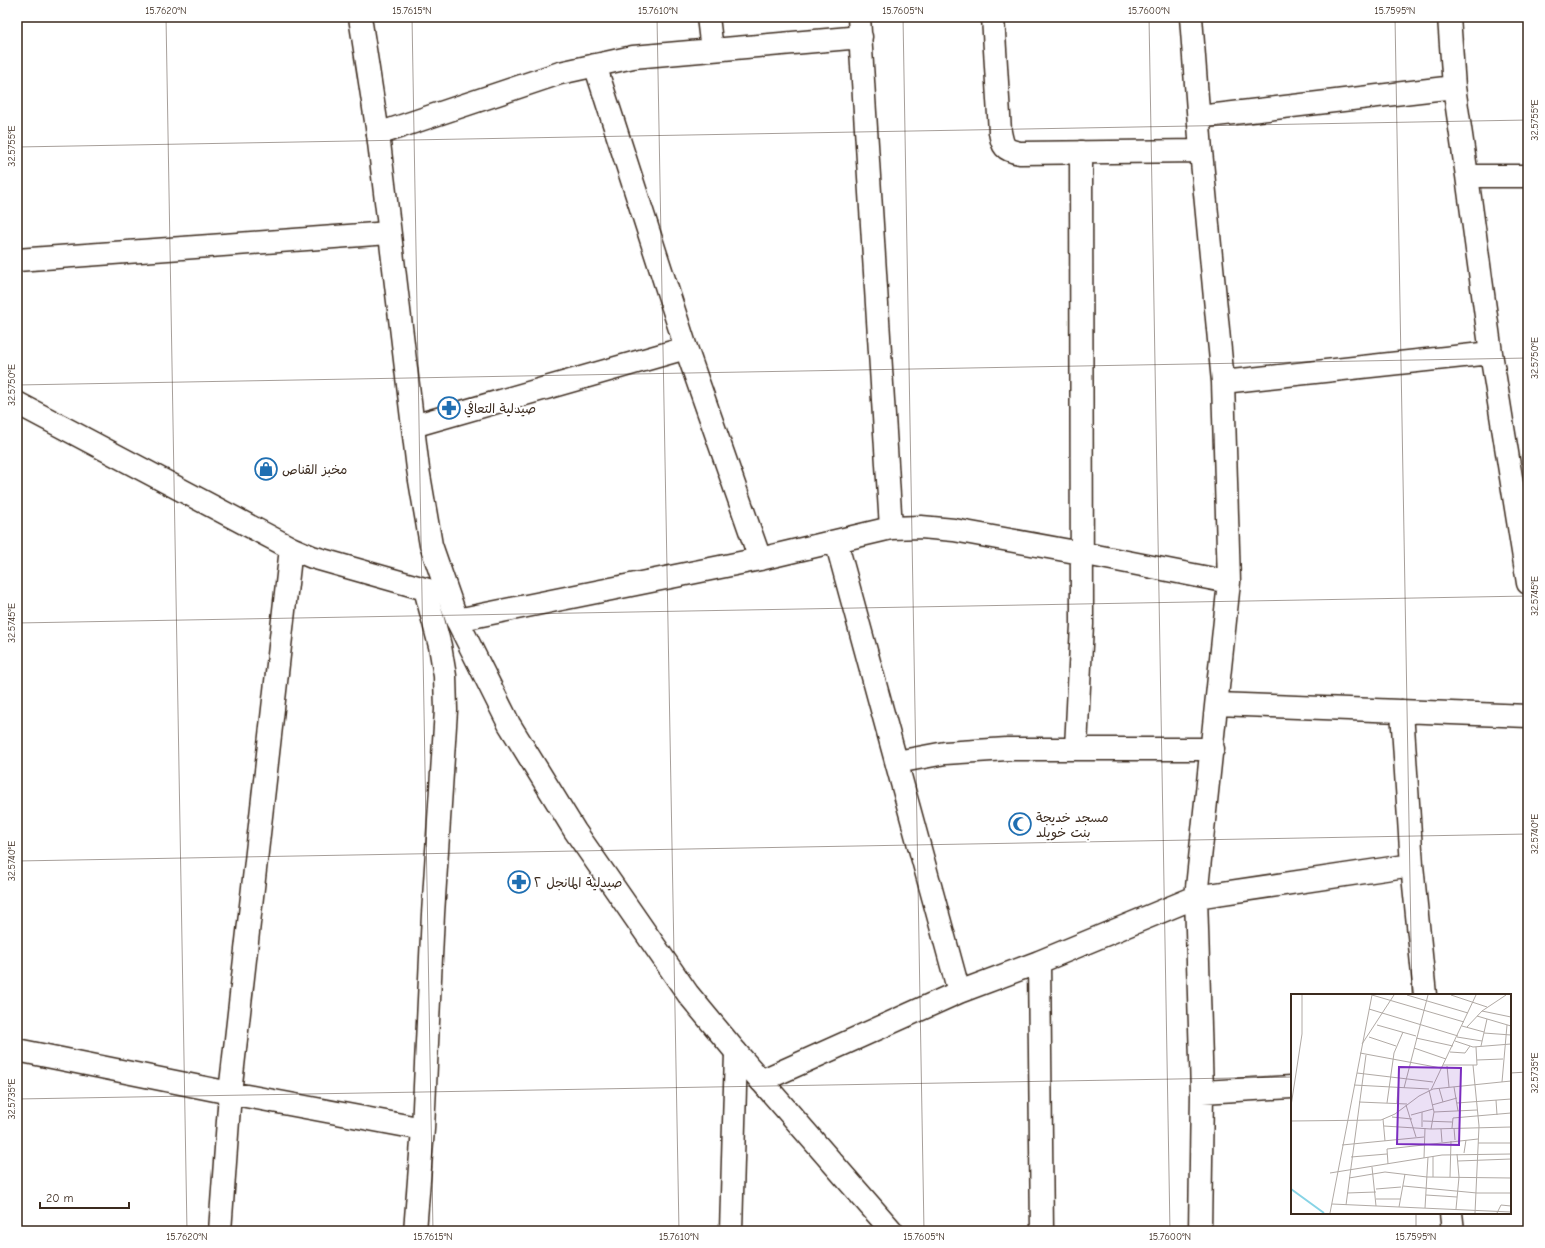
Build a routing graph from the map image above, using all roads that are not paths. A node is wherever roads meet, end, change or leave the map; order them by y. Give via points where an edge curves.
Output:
1 (360, 17) edge
2 (708, 17) edge
3 (993, 17) edge
4 (1191, 17) edge
5 (1449, 17) edge
6 (860, 27) edge
7 (712, 50) junction
8 (595, 64) junction
9 (1454, 87) junction
10 (1199, 117) junction
11 (378, 134) junction
12 (1201, 151) junction
13 (1081, 152) junction
14 (1467, 176) junction
15 (1528, 176) edge
16 (389, 233) junction
17 (17, 260) edge
18 (686, 348) junction
19 (1491, 353) junction
20 (1223, 382) junction
21 (17, 403) edge
22 (413, 426) junction
23 (891, 528) junction
24 (836, 541) junction
25 (291, 548) junction
26 (1081, 553) junction
27 (760, 559) junction
28 (1229, 582) junction
29 (1528, 583) edge
30 (425, 589) junction
31 (448, 595) junction
32 (457, 620) junction
33 (1217, 704) junction
34 (1402, 711) junction
35 (1528, 716) edge
36 (1076, 748) junction
37 (1212, 749) junction
38 (897, 762) junction
39 (1412, 864) junction
40 (1196, 897) junction
41 (1039, 962) junction
42 (959, 992) junction
43 (1425, 994) edge
44 (17, 1050) edge
45 (736, 1052) junction
46 (761, 1081) junction
47 (1291, 1087) edge
48 (1202, 1092) junction
49 (230, 1093) junction
50 (423, 1129) junction
51 (1451, 1214) edge
52 (220, 1231) edge
53 (415, 1231) edge
54 (731, 1231) edge
55 (892, 1231) edge
56 (1042, 1231) edge
57 (1200, 1231) edge
58 (1453, 1231) edge

1 - 11 street
2 - 7 street
3 - 13 street via 1000,132 1003,144 1008,151 1020,153
4 - 10 street
5 - 9 street
6 - 7 street
6 - 23 street
7 - 8 street via 633,57
8 - 11 street via 560,73
8 - 18 street
9 - 10 street
9 - 14 street
10 - 12 street
11 - 16 street
12 - 13 street
12 - 20 street
13 - 26 street
14 - 15 street
14 - 19 street
16 - 17 street
16 - 22 street
18 - 22 street
18 - 27 street
19 - 20 street
19 - 29 street
20 - 28 street
21 - 25 street
22 - 31 street via 431,544
23 - 24 street
23 - 26 street via 954,530
24 - 27 street
24 - 38 street
25 - 30 street via 312,557
25 - 49 street
26 - 28 street
26 - 36 street via 1081,654
27 - 32 street
28 - 33 street
30 - 31 street
30 - 50 street via 444,669 446,710
31 - 32 street
32 - 45 street via 509,724 575,830 688,994
33 - 34 street
33 - 37 street
34 - 35 street
34 - 39 street
36 - 37 street
36 - 38 street via 945,753
37 - 40 street
38 - 42 street
39 - 40 street
39 - 43 street
40 - 41 street
40 - 48 street
41 - 42 street
41 - 56 street
42 - 46 street
44 - 49 street
45 - 46 street
45 - 54 street
46 - 55 street
47 - 48 street
48 - 57 street
49 - 50 street
49 - 52 street
50 - 53 street
51 - 58 street

